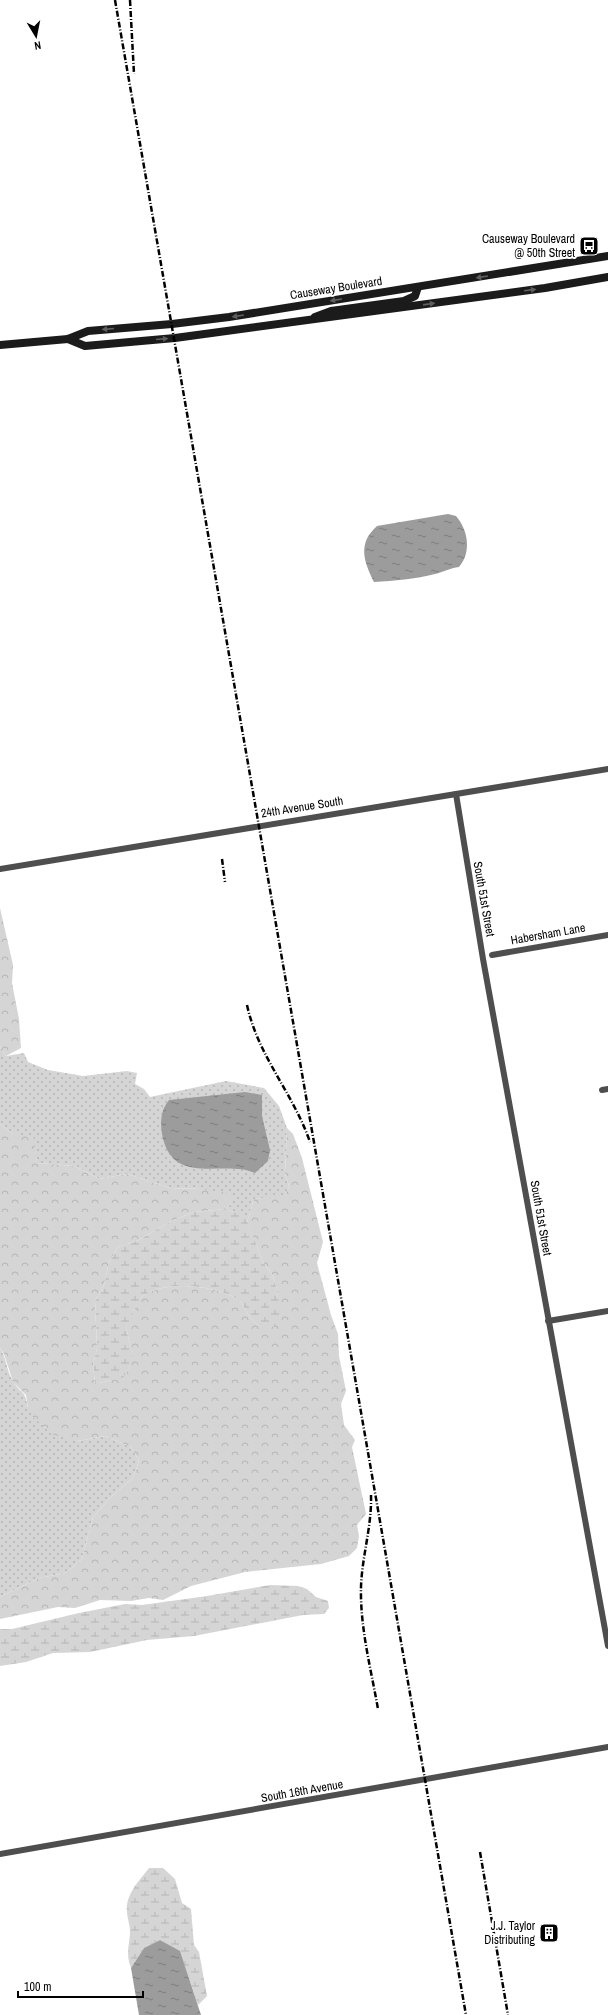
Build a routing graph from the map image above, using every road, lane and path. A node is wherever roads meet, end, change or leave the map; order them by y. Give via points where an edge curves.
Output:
1 (608, 256) edge
2 (608, 277) edge
3 (418, 287) junction
4 (311, 320) junction
5 (68, 339) junction
6 (0, 346) edge
7 (608, 769) edge
8 (456, 794) junction
9 (0, 869) edge
10 (608, 935) edge
11 (492, 955) dead end
12 (608, 1311) edge
13 (548, 1321) junction
14 (608, 1646) edge
15 (608, 1747) edge
16 (0, 1854) edge

1 -> 3 main road, Causeway Boulevard
4 -> 2 main road, Causeway Boulevard
3 - 4 main road via 415,296 404,301 331,310
3 -> 5 main road, Causeway Boulevard via 230,317 88,331
5 -> 4 main road, Causeway Boulevard via 85,346 175,338
5 - 6 main road, Causeway Boulevard
7 - 8 street, 24th Avenue South
8 - 9 street, 24th Avenue South
8 - 13 street, South 51st Street
10 - 11 street, Habersham Lane
12 - 13 street
13 - 14 street, South 51st Street
15 - 16 street, South 16th Avenue

